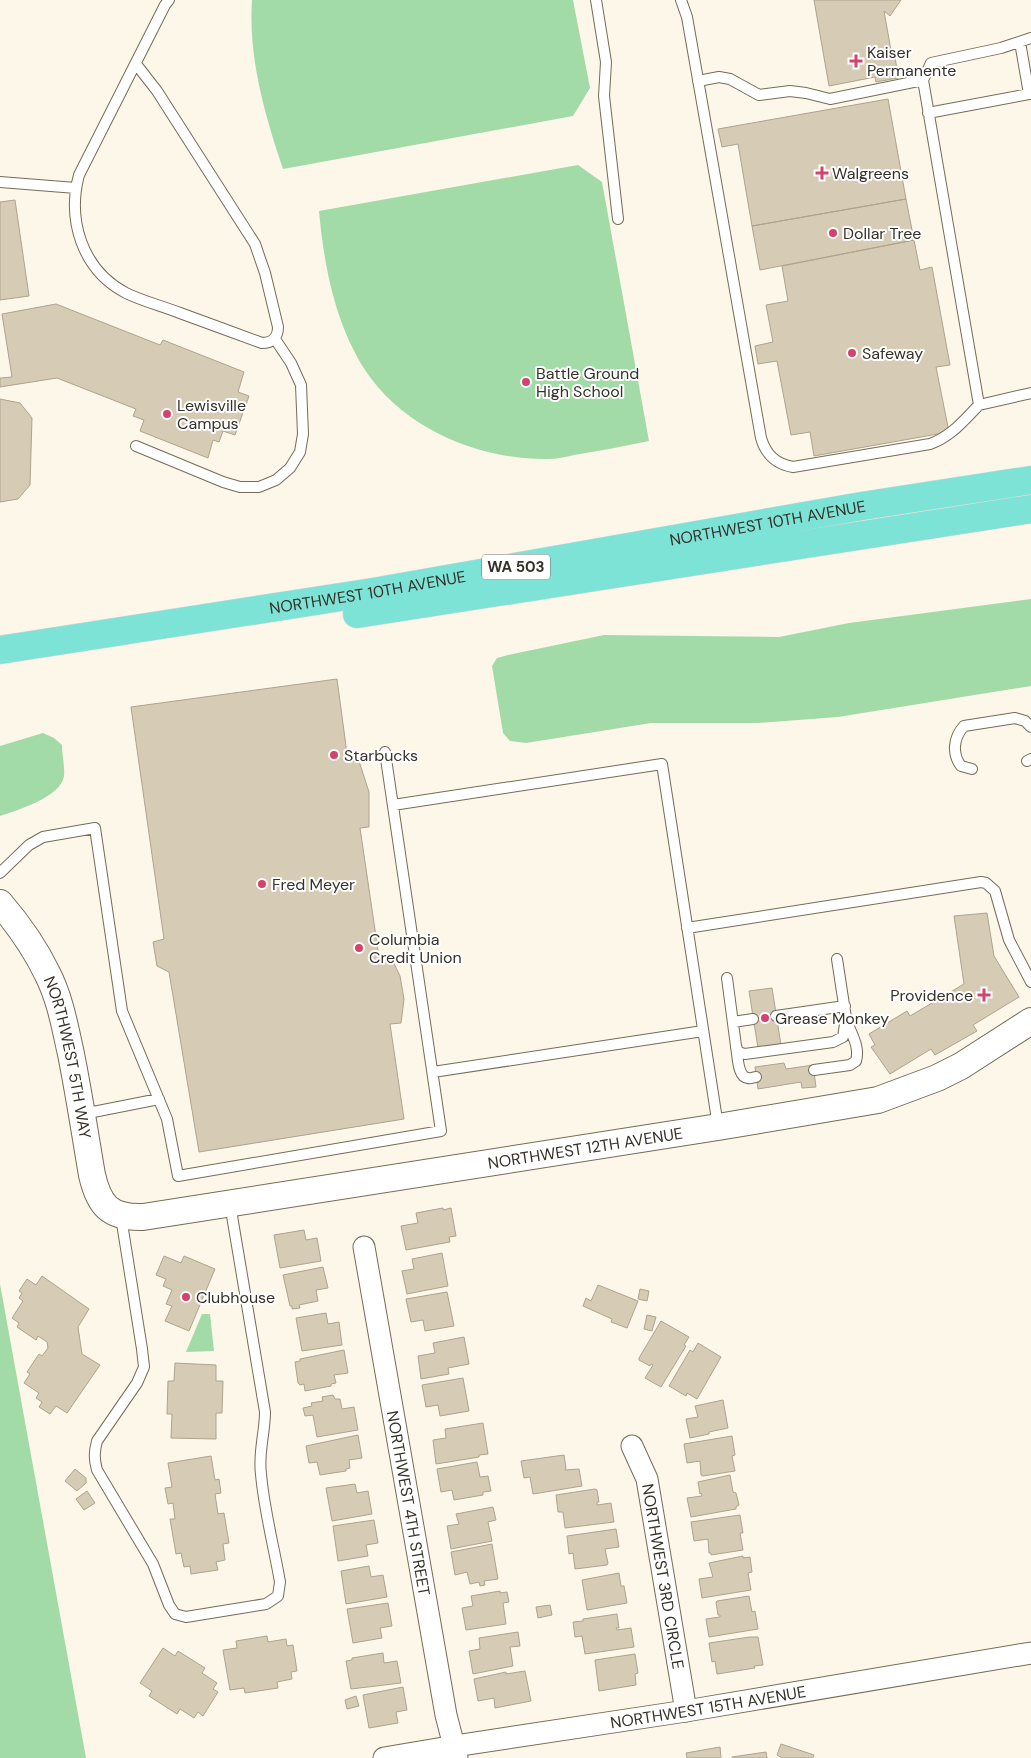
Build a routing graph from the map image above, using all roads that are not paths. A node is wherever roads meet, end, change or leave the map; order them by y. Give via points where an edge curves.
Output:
1 (169, 0) edge
2 (596, 0) edge
3 (681, 0) edge
4 (1031, 38) edge
5 (1020, 42) junction
6 (136, 64) junction
7 (923, 80) junction
8 (698, 81) junction
9 (1030, 94) edge
10 (928, 113) junction
11 (0, 182) edge
12 (76, 188) junction
13 (618, 219) dead end
14 (275, 339) junction
15 (1031, 393) edge
16 (979, 405) junction
17 (136, 446) dead end
18 (1031, 480) edge
19 (1031, 509) edge
20 (0, 650) edge
21 (0, 668) edge
22 (1031, 727) edge
23 (385, 752) dead end
24 (972, 769) dead end
25 (393, 805) junction
26 (0, 874) edge
27 (0, 903) edge
28 (687, 928) junction
29 (837, 959) dead end
30 (727, 978) dead end
31 (1031, 982) edge
32 (845, 1006) junction
33 (776, 1016) dead end
34 (846, 1018) junction
35 (753, 1019) dead end
36 (1031, 1021) edge
37 (733, 1022) junction
38 (703, 1031) junction
39 (736, 1046) junction
40 (814, 1070) dead end
41 (433, 1072) junction
42 (756, 1077) dead end
43 (159, 1099) junction
44 (82, 1114) junction
45 (718, 1128) junction
46 (230, 1203) junction
47 (120, 1215) junction
48 (364, 1247) dead end
49 (632, 1446) dead end
50 (1031, 1652) edge
51 (686, 1711) junction
52 (456, 1752) edge
53 (384, 1758) edge

1 - 6 lane
2 - 13 lane via 606,62 604,96
3 - 8 lane
4 - 5 lane
5 - 7 lane via 930,63
5 - 9 lane
6 - 12 lane via 79,175
6 - 14 lane via 157,91 255,244 278,327
7 - 8 lane via 830,99 790,91 759,95 730,79 719,77
7 - 10 lane
8 - 16 lane via 761,438 767,453 778,462 793,467 930,444 952,433
9 - 10 lane
10 - 16 lane
11 - 12 lane
12 - 14 lane via 75,219 81,243 94,266 115,286 262,344
14 - 17 lane via 292,363 301,385 303,434 300,452 290,468 276,480 259,487 240,487
15 - 16 lane
18 - 20 main road, NORTHWEST 10TH AVENUE / WA 503 via 862,506 363,594
19 - 21 main road, NORTHWEST 10TH AVENUE / WA 503
22 - 24 lane via 1014,718 964,726 957,736 955,753 961,766
23 - 25 lane
25 - 28 lane via 662,764
25 - 41 lane
26 - 43 lane via 29,845 43,837 95,828 122,1011
27 - 44 street, NORTHWEST 5TH WAY via 38,956 56,994
28 - 31 lane via 981,882 995,891 1009,940
28 - 38 lane
29 - 32 lane
30 - 37 lane
32 - 33 lane
32 - 34 lane
34 - 39 lane via 843,1037 833,1042 745,1054 738,1052
34 - 40 lane via 857,1046 856,1061 850,1065
35 - 37 lane
36 - 45 street, NORTHWEST 12TH AVENUE via 937,1078 878,1100
37 - 39 lane
38 - 41 lane
38 - 45 lane
39 - 42 lane via 743,1076
41 - 43 lane via 441,1131 178,1176 168,1119
43 - 44 lane
44 - 47 street, NORTHWEST 5TH WAY via 96,1193 108,1209
45 - 46 street, NORTHWEST 12TH AVENUE
46 - 47 street, NORTHWEST 12TH AVENUE via 143,1217
46 - 47 lane via 265,1412 260,1450 261,1474 280,1582 278,1596 266,1604 186,1617 175,1614 169,1606 153,1564 94,1460 98,1441 137,1383 144,1367
48 - 52 street, NORTHWEST 4TH STREET via 446,1715
49 - 51 street, NORTHWEST 3RD CIRCLE via 648,1479
50 - 51 street, NORTHWEST 15TH AVENUE
51 - 52 street, NORTHWEST 15TH AVENUE
52 - 53 street, NORTHWEST 15TH AVENUE

